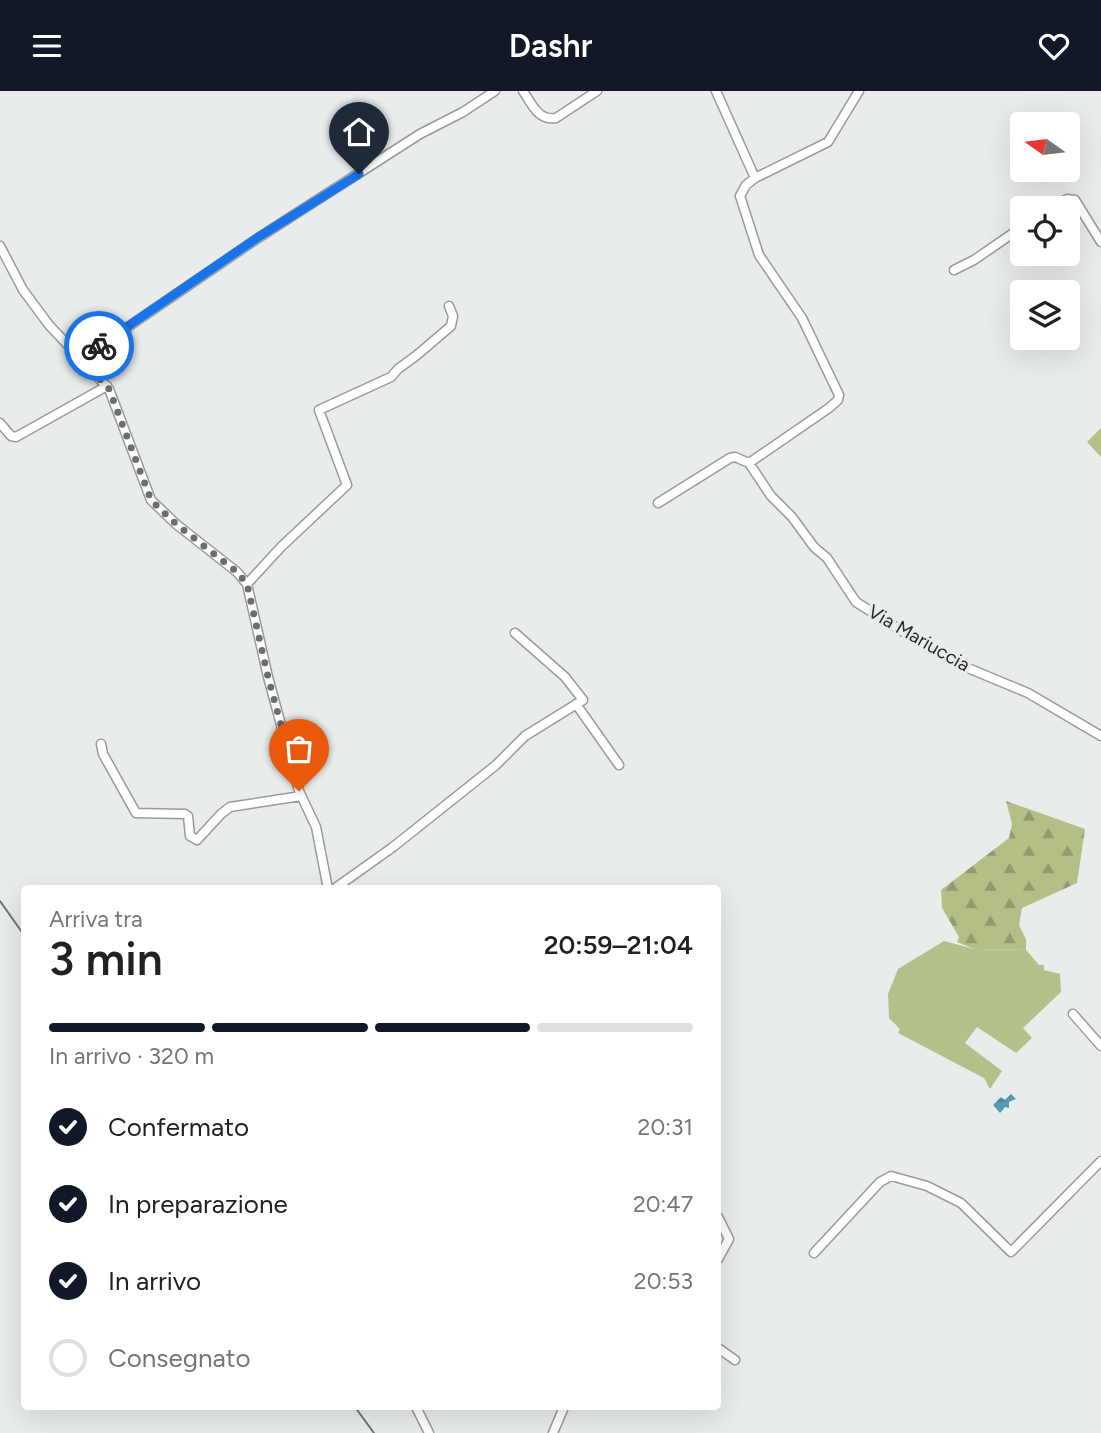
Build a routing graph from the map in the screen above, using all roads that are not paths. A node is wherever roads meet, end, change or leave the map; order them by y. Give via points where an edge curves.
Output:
1 (495, 91) edge
2 (523, 91) edge
3 (597, 91) edge
4 (716, 91) edge
5 (859, 91) edge
6 (755, 179) junction
7 (1080, 208) edge
8 (1010, 235) edge
9 (1101, 242) edge
10 (0, 246) edge
11 (954, 270) dead end
12 (449, 306) dead end
13 (81, 359) junction
14 (107, 386) junction
15 (0, 423) edge
16 (749, 463) junction
17 (658, 503) dead end
18 (247, 584) junction
19 (515, 633) dead end
20 (576, 704) junction
21 (1101, 736) edge
22 (101, 744) dead end
23 (619, 765) dead end
24 (302, 796) junction
25 (327, 885) edge
26 (339, 885) edge
27 (1073, 1014) dead end
28 (1101, 1046) edge
29 (1101, 1161) edge
30 (721, 1223) edge
31 (814, 1253) dead end
32 (721, 1254) edge
33 (721, 1350) edge
34 (734, 1360) dead end
35 (418, 1410) edge
36 (563, 1410) edge
37 (429, 1433) edge
38 (553, 1433) edge

1 - 13 street via 257,238
2 - 3 street via 538,113 550,119
4 - 6 street
5 - 6 street via 828,142
6 - 16 street via 740,195 758,255 802,318 839,394 835,404
7 - 9 street
8 - 11 street
10 - 13 street via 23,291
12 - 18 street via 452,326 391,377 319,410 347,485
13 - 14 street
14 - 15 street via 16,437
14 - 18 street via 151,500
16 - 17 street via 730,458
16 - 21 street, Via Mariuccia via 771,496 827,558 856,602 932,650 1028,693
18 - 24 street
19 - 20 street via 565,677 583,700
20 - 23 street
20 - 26 street via 525,736 496,765
22 - 24 street via 136,813 185,814 190,836 197,840 230,807
24 - 25 street via 316,827
27 - 28 street
29 - 31 street via 1011,1252 961,1203 927,1186 891,1176 880,1182
30 - 32 street via 729,1239
33 - 34 street
35 - 37 street
36 - 38 street

